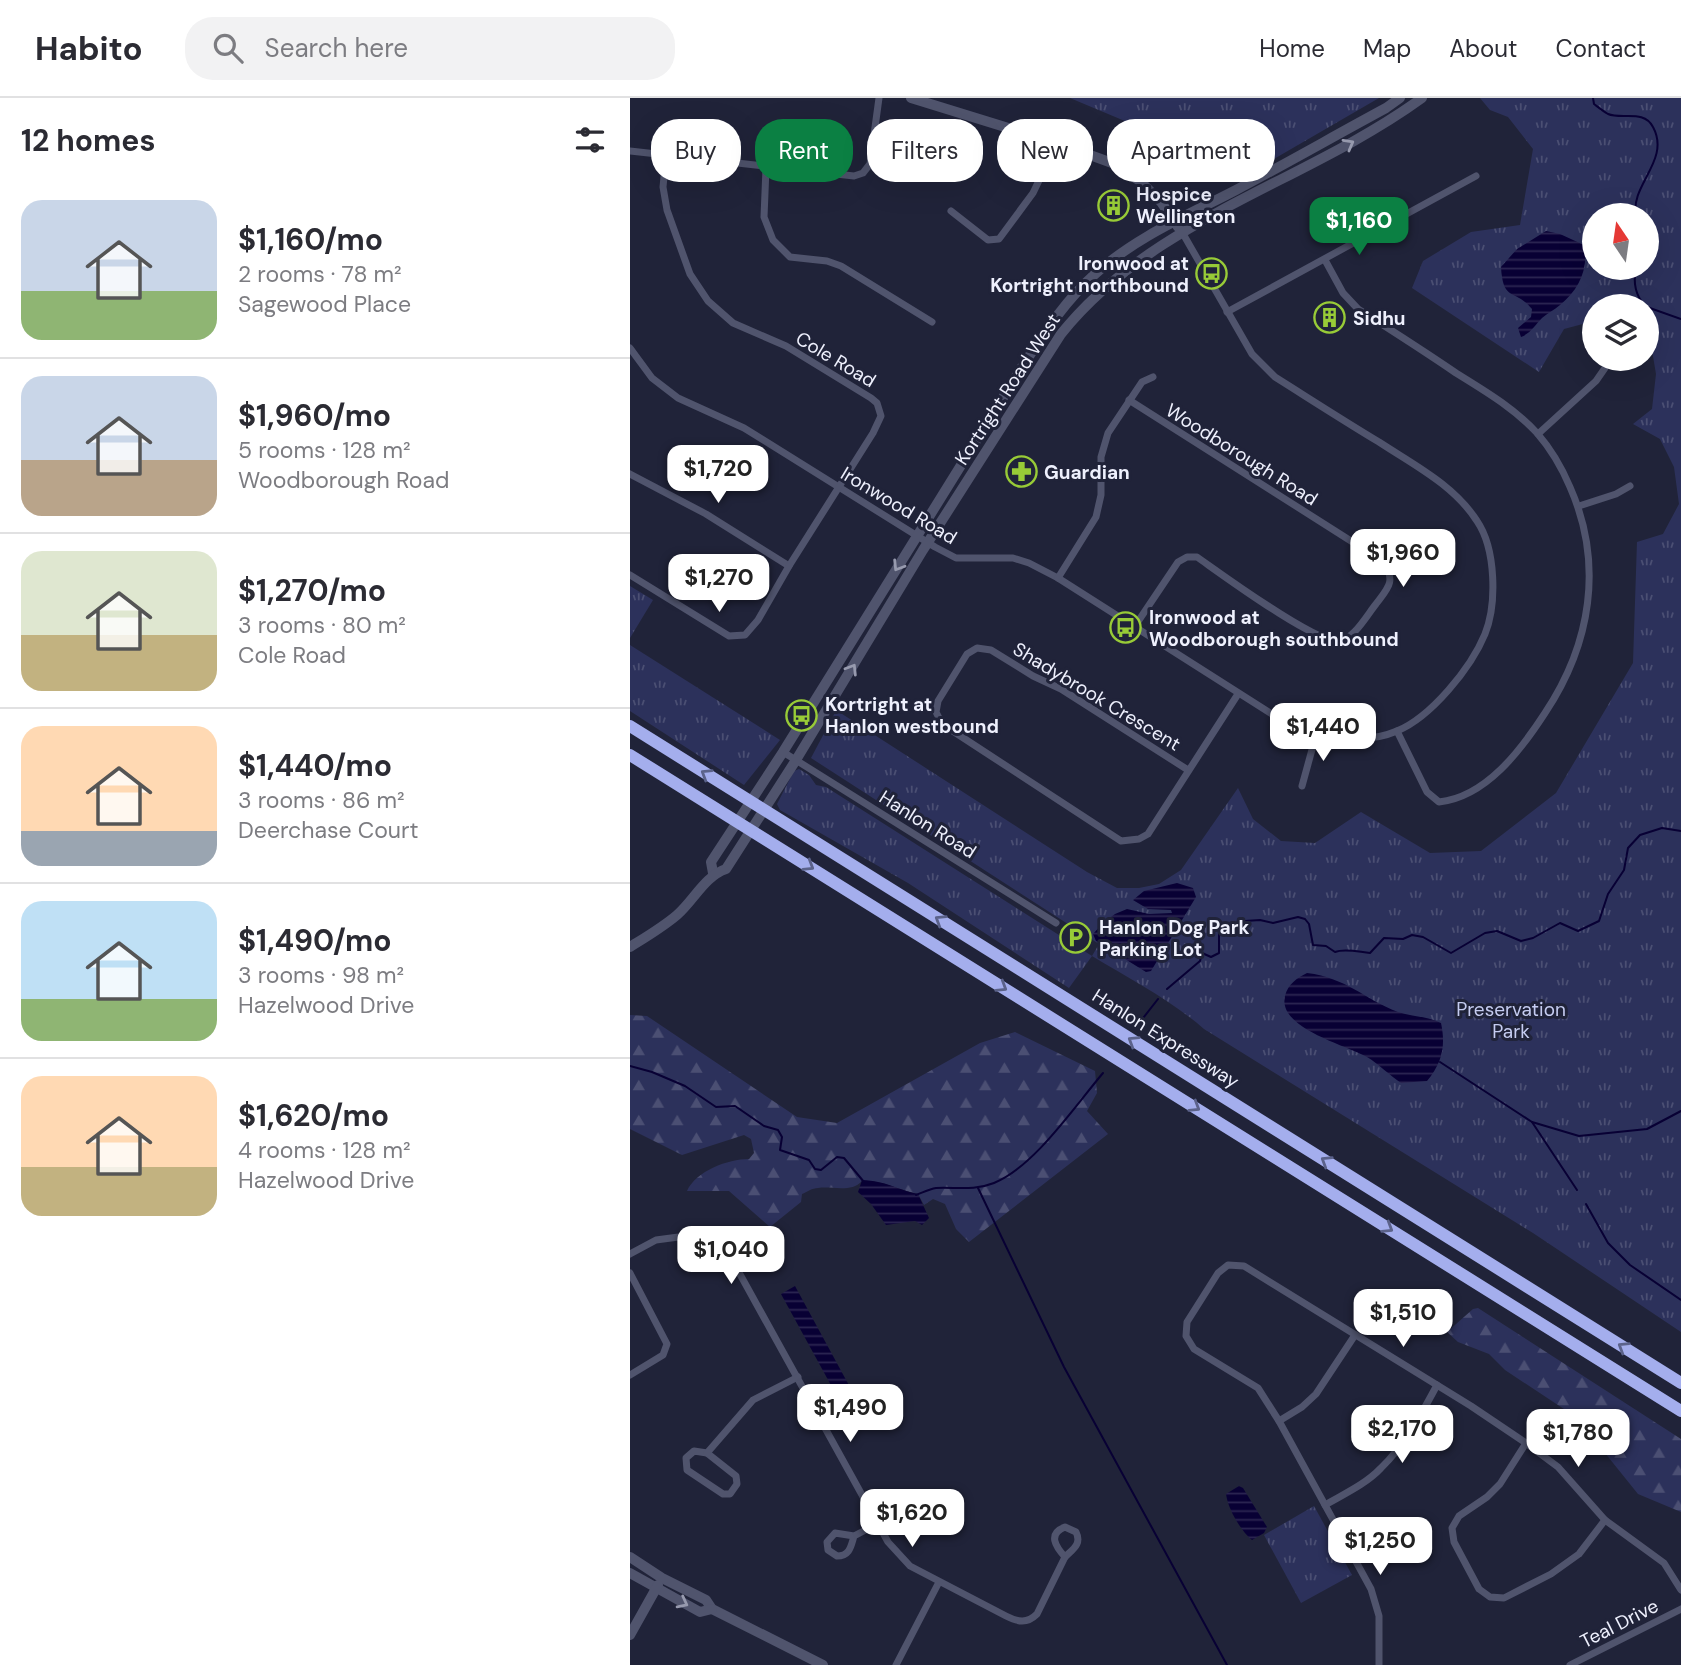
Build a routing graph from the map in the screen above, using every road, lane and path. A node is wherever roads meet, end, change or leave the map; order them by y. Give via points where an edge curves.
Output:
1 (879, 98) edge
2 (912, 98) edge
3 (1399, 98) edge
4 (1422, 98) edge
5 (997, 124) edge
6 (630, 151) edge
7 (651, 154) edge
8 (1093, 156) edge
9 (853, 176) edge
10 (1476, 176) dead end
11 (663, 182) edge
12 (765, 182) edge
13 (1039, 182) edge
14 (951, 211) dead end
15 (1174, 222) junction
16 (1182, 232) junction
17 (1325, 260) junction
18 (1227, 312) junction
19 (932, 322) dead end
20 (631, 353) edge
21 (1603, 371) edge
22 (1153, 377) dead end
23 (1129, 400) junction
24 (1538, 434) junction
25 (630, 474) edge
26 (1630, 486) dead end
27 (839, 488) junction
28 (1579, 506) junction
29 (917, 536) junction
30 (928, 543) junction
31 (789, 566) junction
32 (630, 575) edge
33 (1058, 578) junction
34 (1135, 626) junction
35 (1238, 694) junction
36 (630, 726) edge
37 (1397, 732) junction
38 (1316, 735) junction
39 (783, 752) junction
40 (630, 755) edge
41 (796, 760) junction
42 (1188, 770) junction
43 (1302, 786) dead end
44 (751, 802) junction
45 (764, 809) junction
46 (739, 823) junction
47 (751, 830) junction
48 (713, 873) junction
49 (1056, 923) dead end
50 (630, 947) edge
51 (630, 1254) edge
52 (630, 1273) edge
53 (1355, 1335) junction
54 (630, 1375) edge
55 (798, 1377) junction
56 (1681, 1383) edge
57 (1437, 1385) junction
58 (1681, 1411) edge
59 (1279, 1420) junction
60 (1526, 1443) junction
61 (707, 1453) junction
62 (1325, 1505) junction
63 (1605, 1520) junction
64 (877, 1524) junction
65 (854, 1536) dead end
66 (630, 1557) edge
67 (1065, 1557) dead end
68 (630, 1573) edge
69 (662, 1578) junction
70 (939, 1582) junction
71 (656, 1589) junction
72 (1681, 1590) edge
73 (712, 1609) junction
74 (1681, 1609) edge
75 (630, 1635) edge
76 (823, 1665) edge
77 (896, 1665) edge
78 (1379, 1665) edge
79 (1570, 1665) edge

1 - 9 street via 870,164
2 - 5 street
3 - 15 street, Kortright Road West
16 -> 4 street, Kortright Road West via 1351,144
6 - 7 street
8 - 15 street via 1140,181
10 - 17 street
11 - 27 street, Cole Road via 667,211 690,274 708,301 733,323 786,346 877,403 879,422
12 - 19 street via 764,217 772,240 790,257 841,266
13 - 14 street via 999,239 988,240
15 - 16 street
15 - 29 street, Kortright Road West via 1096,273 1055,317
16 - 18 street, Ironwood Road
16 - 30 street, Kortright Road West via 1127,268 1076,316
17 - 18 street
17 - 24 street via 1343,293 1359,309 1507,405
18 - 37 street, Ironwood Road via 1252,354 1275,377 1428,474 1461,499 1479,524 1489,554 1493,590 1485,635 1444,697
20 - 27 street, Ironwood Road via 652,378 678,398 744,428
21 - 24 street
22 - 23 street via 1142,382
23 - 33 street via 1108,433 1101,457 1096,517
23 - 34 street, Woodborough Road via 1384,562 1391,573 1390,586 1351,635 1340,641 1327,640 1278,613 1197,557 1187,557 1178,562
24 - 28 street
25 - 31 street via 706,513
26 - 28 street
27 - 29 street, Ironwood Road
27 - 31 street, Cole Road
28 - 37 street via 1590,562 1588,610 1570,671 1523,746 1489,779 1455,800 1439,802 1427,792
29 - 30 street, Ironwood Road
29 -> 39 street, Kortright Road West
30 - 33 street, Ironwood Road via 956,558 1013,558
41 -> 30 street, Kortright Road West
31 - 32 street, Cole Road via 750,631 734,637
33 - 34 street, Ironwood Road
34 - 35 street, Ironwood Road
35 - 38 street, Ironwood Road via 1289,725
35 - 42 street, Shadybrook Crescent
44 -> 36 highway, Hanlon Expressway
37 - 38 street, Ironwood Road via 1363,738
38 - 43 street
39 - 41 street, Hanlon Road
39 - 44 street, Kortright Road West
40 - 46 highway
41 - 45 street, Kortright Road West
41 - 49 street, Hanlon Road
42 - 42 street, Shadybrook Crescent via 991,650 977,648 967,654 938,701 936,712 942,724 1121,841 1148,834
44 - 45 highway, Hanlon Expressway
44 - 46 street, Kortright Road West
45 - 47 street, Kortright Road West
56 -> 45 highway, Hanlon Expressway
46 - 47 highway
46 - 48 street, Kortright Road West via 711,862
47 - 48 street, Kortright Road West via 726,869
47 -> 58 highway
48 - 50 street via 678,914
51 - 55 street via 656,1240 686,1236 726,1253
52 - 54 street via 667,1344 663,1355
53 - 57 street
53 - 59 street via 1316,1394
53 - 59 street via 1244,1266 1228,1265 1218,1273 1187,1322 1185,1336 1194,1349 1258,1388
55 - 61 street via 753,1400
55 - 64 street
57 - 60 street
57 - 62 street via 1381,1469
59 - 62 street
60 - 63 street via 1558,1467
60 - 63 street via 1500,1484 1459,1516 1452,1528 1454,1542 1479,1588 1490,1597 1504,1598 1551,1574 1579,1553
61 - 61 street via 694,1451 686,1458 687,1470 730,1494 736,1476
62 - 78 street via 1375,1600
63 - 72 street via 1664,1563
64 - 65 street
64 - 70 street via 899,1556
66 - 69 street
67 - 70 street via 1037,1614 1027,1621 1015,1620
68 - 71 street
69 - 71 street
69 - 73 street via 706,1600
70 - 77 street
71 -> 73 street via 700,1612
71 - 75 street
73 - 76 street
74 - 79 street, Teal Drive

